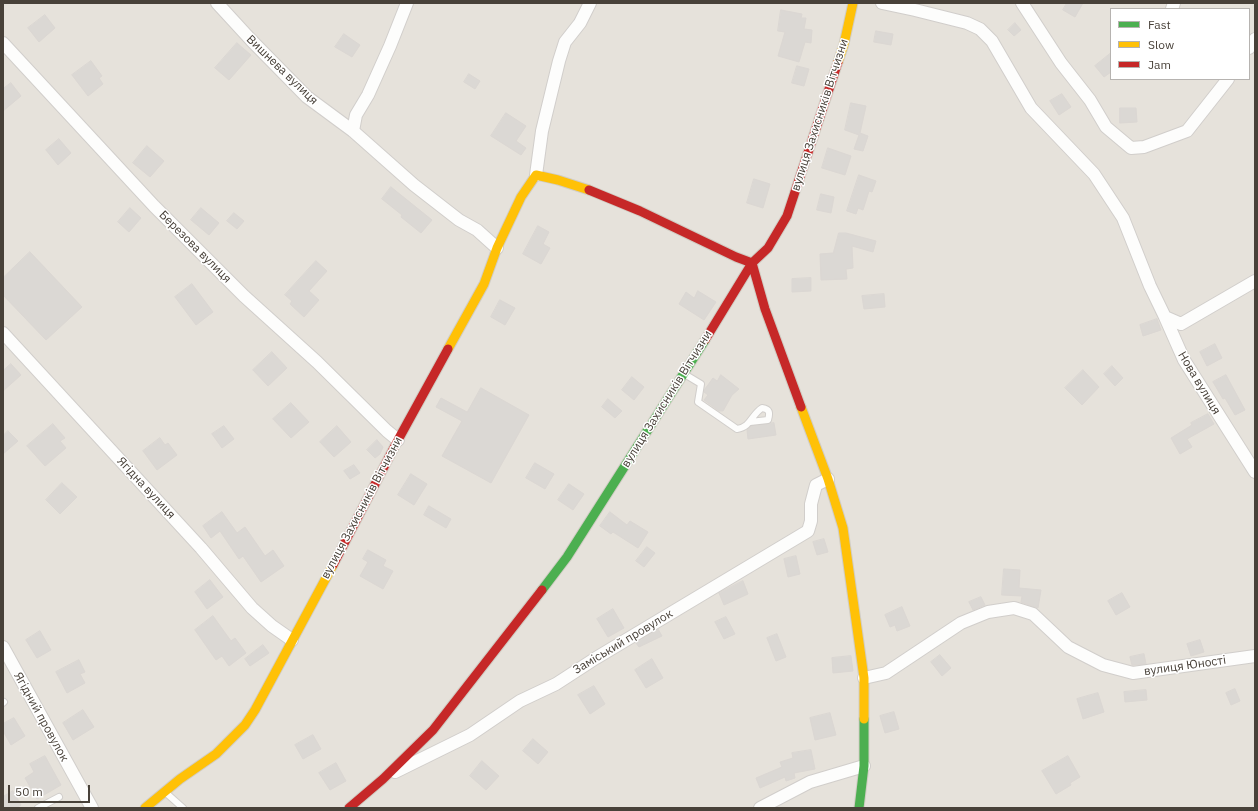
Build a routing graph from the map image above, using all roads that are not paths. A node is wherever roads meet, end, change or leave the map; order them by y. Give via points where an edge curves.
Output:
1 (217, 3) edge
2 (407, 3) edge
3 (590, 3) edge
4 (853, 3) edge
5 (882, 3) edge
6 (1022, 3) edge
7 (3, 43) edge
8 (1227, 80) edge
9 (353, 131) junction
10 (536, 175) junction
11 (497, 248) junction
12 (752, 263) junction
13 (1255, 281) edge
14 (1165, 317) junction
15 (3, 333) edge
16 (684, 374) junction
17 (750, 422) dead end
18 (398, 440) junction
19 (1255, 472) edge
20 (828, 479) junction
21 (292, 640) junction
22 (3, 648) edge
23 (1255, 656) edge
24 (864, 678) junction
25 (864, 766) junction
26 (383, 779) junction
27 (165, 792) junction
28 (59, 797) dead end
29 (38, 808) edge
30 (92, 808) edge
31 (145, 808) edge
32 (184, 808) edge
33 (349, 808) edge
34 (760, 808) edge
35 (860, 808) edge

1 - 9 street, Вишнева вулиця via 307,97
2 - 9 street via 368,95 356,115
3 - 10 street, вулиця Захисників Вітчизни via 580,23 565,42 559,61 542,132
4 - 12 street, вулиця Захисників Вітчизни via 844,44 788,216 768,248
5 - 14 street, Нова вулиця via 967,23 980,29 992,41 1031,108 1094,174 1123,218
6 - 8 street via 1106,127 1132,148 1144,147 1187,130
7 - 18 street, Березова вулиця via 154,206
9 - 11 street, Вишнева вулиця via 414,185 459,220 477,230
10 - 11 street, вулиця Захисників Вітчизни via 521,197
10 - 12 street via 547,176 597,193
11 - 18 street, вулиця Захисників Вітчизни via 484,284
12 - 16 street, вулиця Захисників Вітчизни
12 - 20 street via 765,309
13 - 14 street via 1181,324
14 - 19 street, Нова вулиця via 1184,360
15 - 21 street, Ягідна вулиця via 201,548 252,608
16 - 17 lane via 701,384 698,402 737,429
16 - 26 street, вулиця Захисників Вітчизни via 567,556 433,730
18 - 21 street, вулиця Захисників Вітчизни
20 - 24 street via 843,528
20 - 26 street, Заміський провулок via 816,485 808,531 556,684 520,701 470,735
21 - 27 street, вулиця Захисників Вітчизни via 245,725 216,754
22 - 30 street, Ягідний провулок
23 - 24 street, вулиця Юності via 1134,674 1103,665 1068,647 1033,614 1014,608 988,612 961,623 886,673
24 - 25 street
25 - 34 street via 810,782
25 - 35 street
26 - 33 street, вулиця Захисників Вітчизни
27 - 31 street, вулиця Захисників Вітчизни
27 - 32 lane
28 - 29 lane

